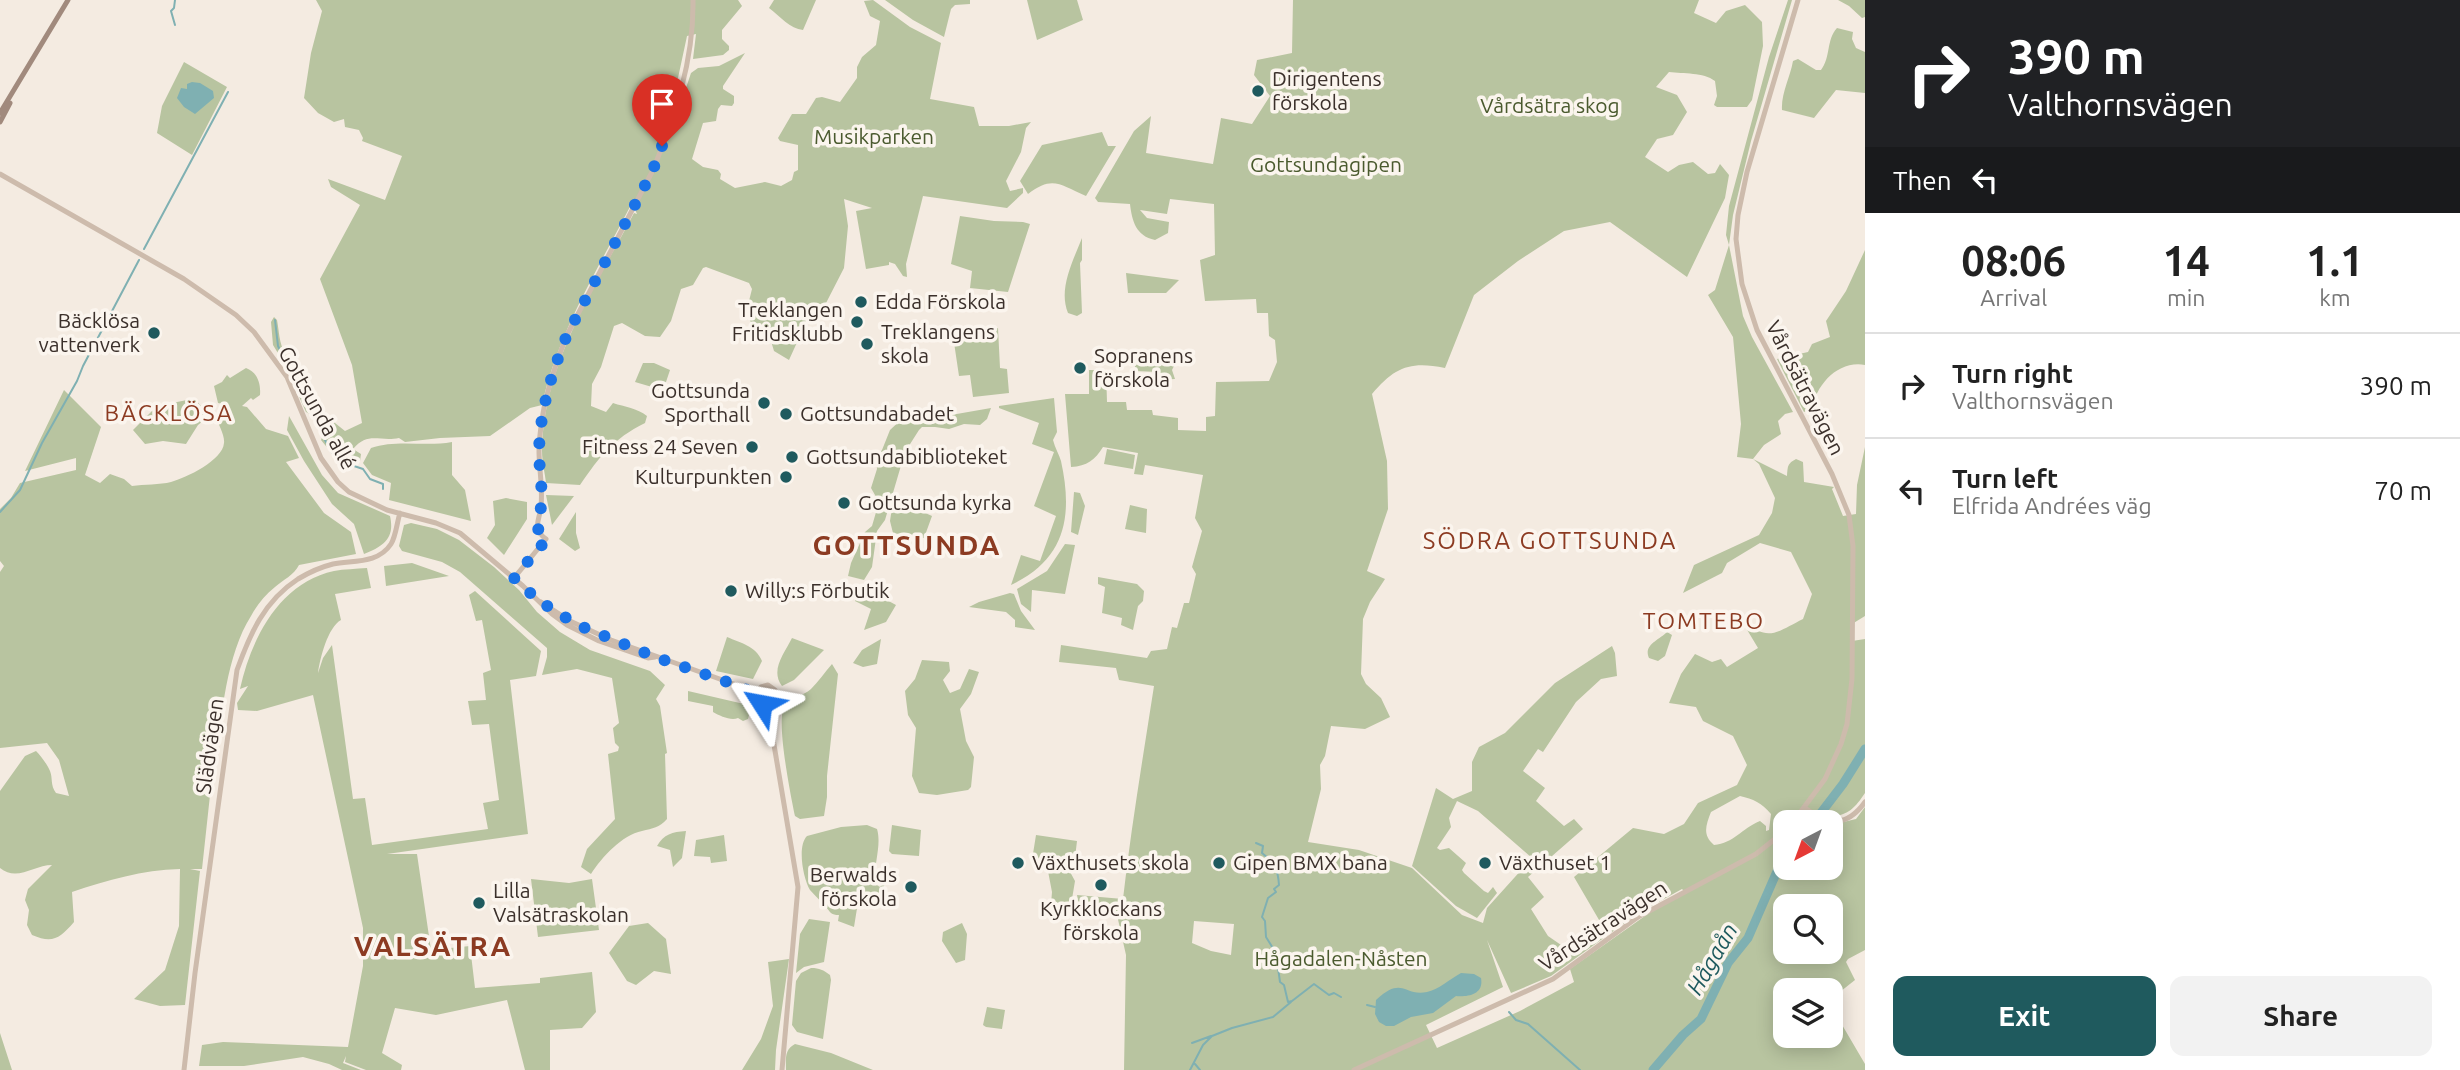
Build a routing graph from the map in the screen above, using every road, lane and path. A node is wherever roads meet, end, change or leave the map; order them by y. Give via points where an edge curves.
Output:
1 (68, 0) edge
2 (694, 0) edge
3 (1797, 0) edge
4 (15, 91) junction
5 (0, 113) edge
6 (0, 122) edge
7 (0, 174) edge
8 (400, 513) junction
9 (514, 578) junction
10 (742, 687) junction
11 (759, 690) junction
12 (757, 697) junction
13 (772, 703) junction
14 (762, 704) junction
15 (772, 733) junction
16 (1865, 802) edge
17 (1805, 808) joint
18 (1773, 841) edge
19 (184, 1070) edge
20 (782, 1070) edge
21 (1354, 1070) edge

1 - 4 main road
2 - 9 street via 689,61 667,134 567,335 548,390 539,451 541,508 536,524 547,539
3 - 17 street, Vårdsätravägen via 1747,172 1736,239 1748,308 1832,474 1851,524 1852,680 1847,724 1825,779
4 - 5 main road
4 - 6 main road
7 - 8 street, Gottsunda allé via 184,279 236,315 287,377 328,469 349,492
8 - 9 street, Gottsunda allé via 460,533
8 - 19 street, Slädvägen via 392,542 374,559 332,565 300,578 267,607 249,638 235,681
9 - 10 street, Gottsunda allé via 539,601 578,625
10 - 11 street, Gottsunda allé
10 - 12 street, Gottsunda allé
11 - 12 street
11 - 13 street via 765,685 773,688
12 - 14 street
13 - 14 street
13 - 15 street
14 - 15 street
15 - 20 street via 798,887
16 - 17 street via 1854,816 1835,821
18 - 21 street, Vårdsätravägen via 1639,917 1553,979

